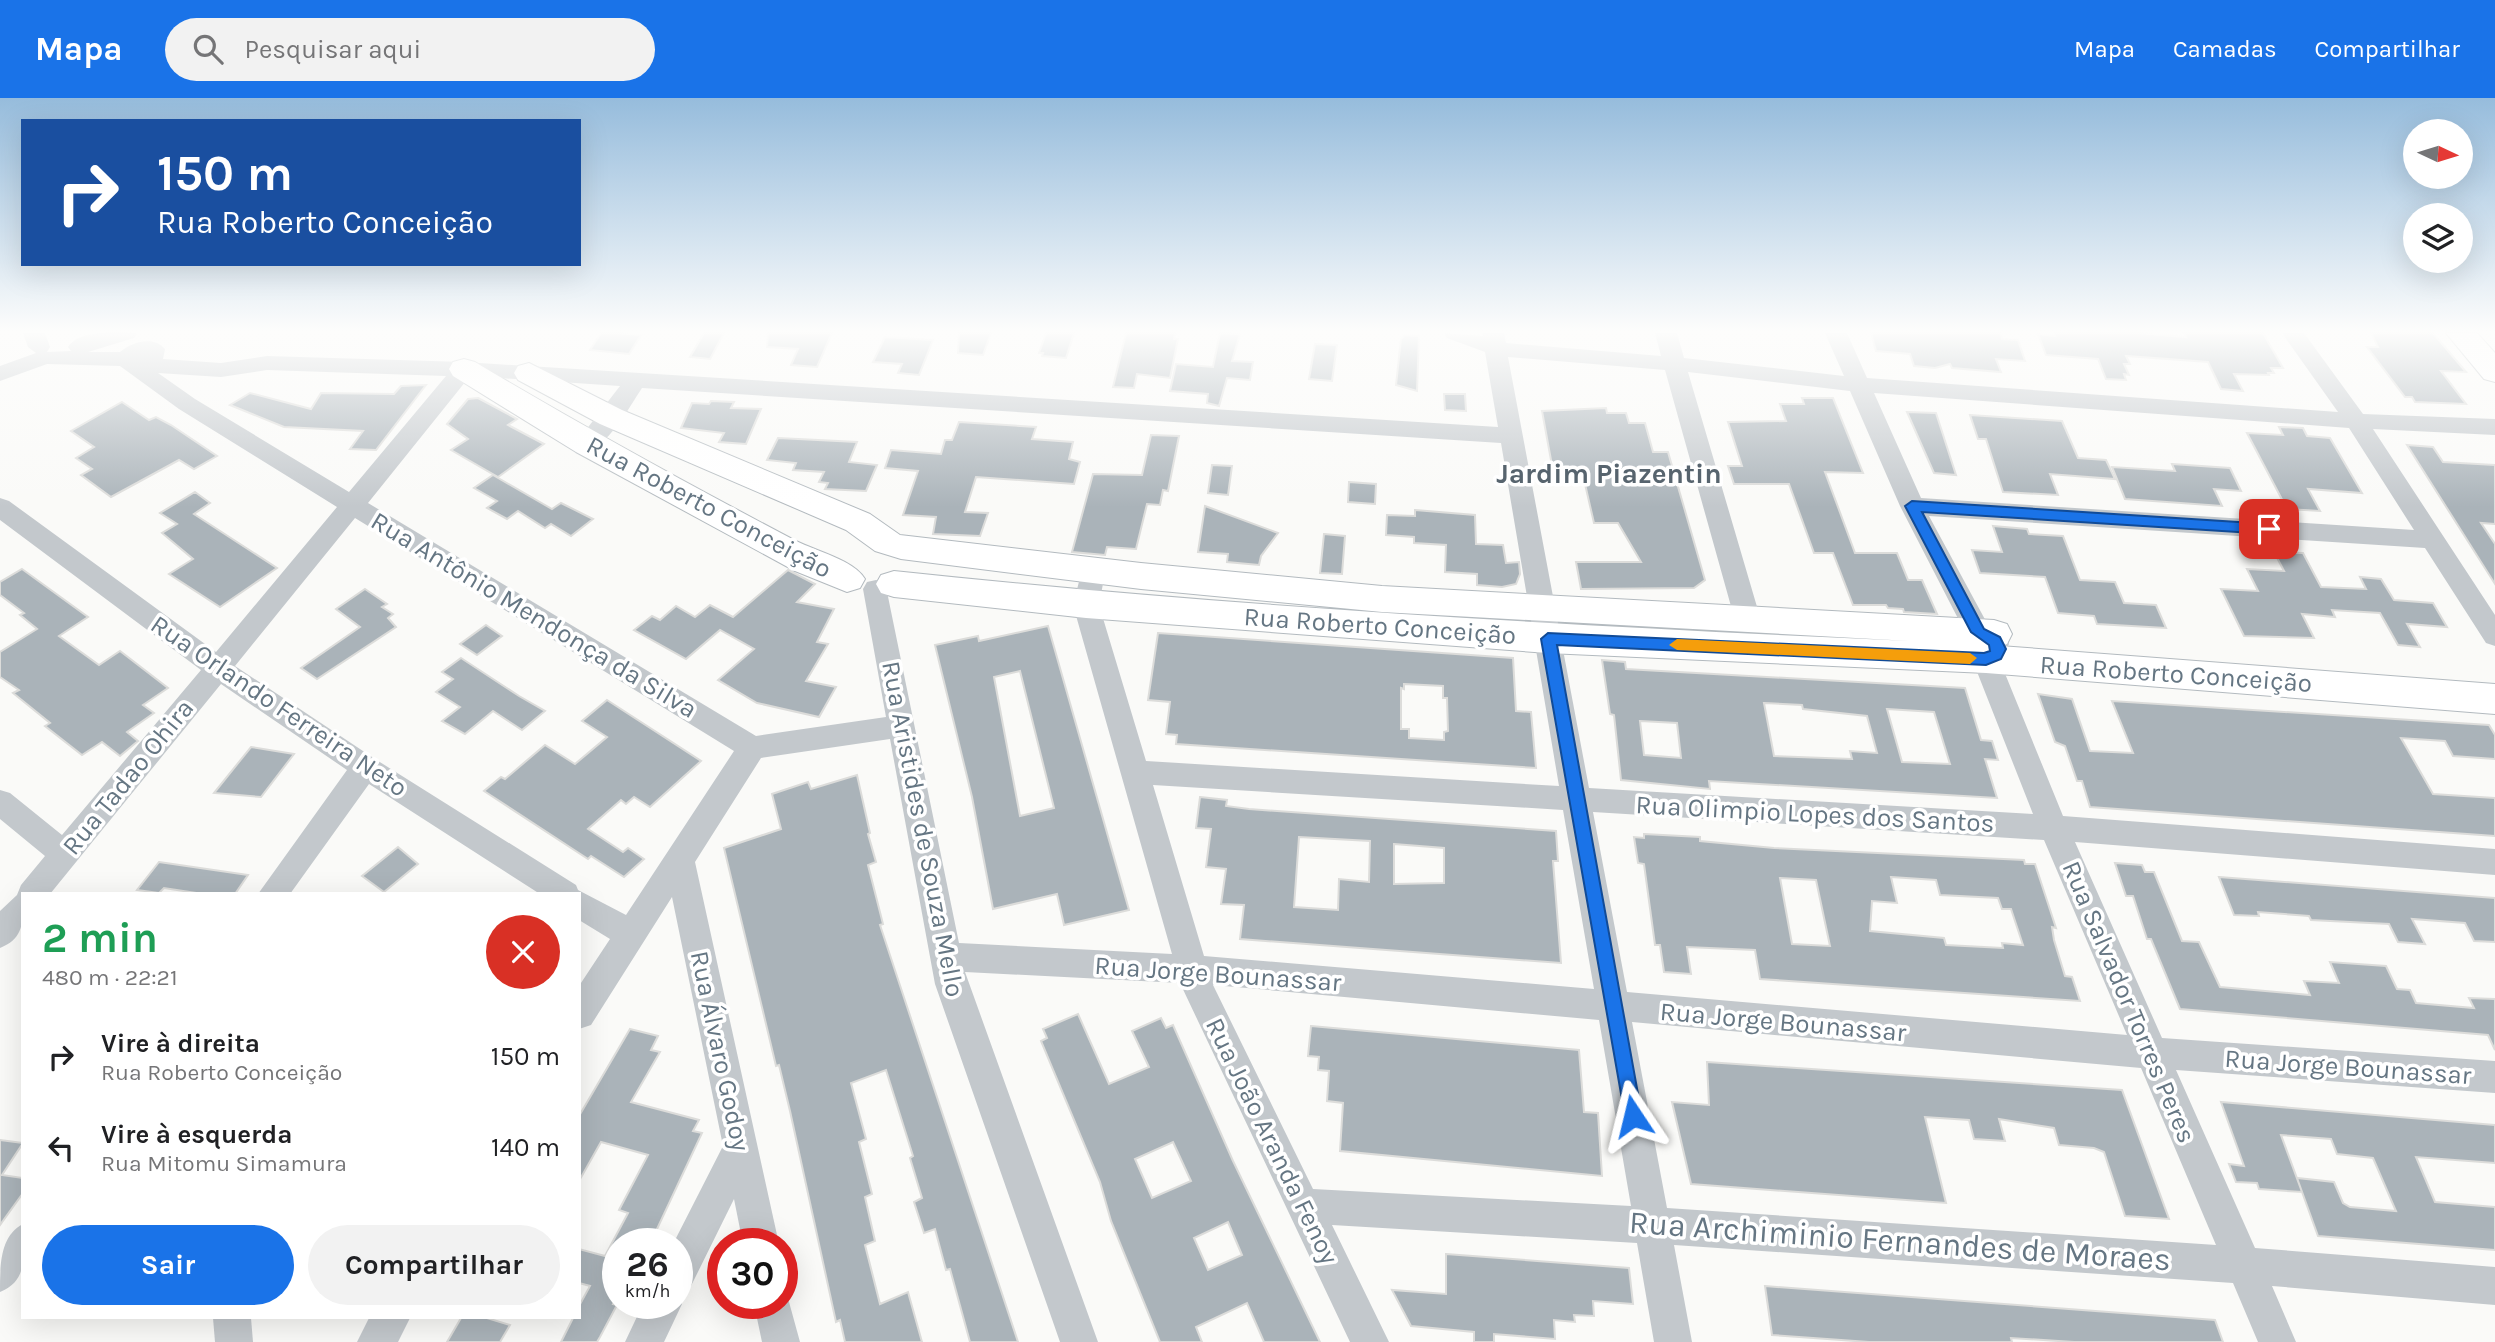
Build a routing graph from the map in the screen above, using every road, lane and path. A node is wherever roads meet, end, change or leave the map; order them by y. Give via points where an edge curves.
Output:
1 (177, 391) edge
2 (196, 391) edge
3 (446, 391) edge
4 (500, 391) edge
5 (563, 391) edge
6 (628, 391) edge
7 (821, 391) edge
8 (1504, 391) edge
9 (1683, 391) edge
10 (1862, 391) edge
11 (1943, 391) edge
12 (2335, 391) edge
13 (187, 404) junction
14 (611, 417) junction
15 (2356, 421) junction
16 (2495, 427) edge
17 (1513, 436) junction
18 (587, 444) junction
19 (752, 477) junction
20 (352, 505) junction
21 (1912, 506) junction
22 (0, 508) edge
23 (710, 509) junction
24 (2433, 540) junction
25 (894, 544) junction
26 (872, 584) junction
27 (1089, 589) junction
28 (1746, 617) junction
29 (1546, 624) junction
30 (2495, 636) edge
31 (1982, 646) junction
32 (218, 668) junction
33 (2495, 676) edge
34 (2495, 699) edge
35 (901, 726) junction
36 (752, 748) junction
37 (365, 767) junction
38 (1135, 772) junction
39 (1577, 800) junction
40 (0, 802) edge
41 (2053, 828) junction
42 (65, 855) junction
43 (679, 859) junction
44 (2495, 862) edge
45 (34, 892) edge
46 (274, 892) edge
47 (562, 892) edge
48 (581, 904) edge
49 (21, 908) edge
50 (0, 934) edge
51 (629, 934) junction
52 (945, 957) junction
53 (1192, 969) junction
54 (1613, 1007) junction
55 (581, 1011) edge
56 (2151, 1053) junction
57 (2495, 1077) edge
58 (741, 1146) junction
59 (1303, 1206) junction
60 (1652, 1224) junction
61 (758, 1228) edge
62 (693, 1243) edge
63 (21, 1245) edge
64 (2243, 1264) junction
65 (0, 1274) edge
66 (2495, 1286) edge
67 (232, 1319) edge
68 (390, 1319) edge
69 (656, 1319) edge
70 (776, 1319) edge
71 (234, 1342) edge
72 (376, 1342) edge
73 (644, 1342) edge
74 (781, 1342) edge
75 (1079, 1342) edge
76 (1370, 1342) edge
77 (1673, 1342) edge
78 (2277, 1342) edge

1 - 13 street, Rua Antônio Mendonça da Silva
2 - 13 street
3 - 20 street, Rua Tadao Ohira
4 - 18 street, Rua Roberto Conceição
5 - 14 street, Rua Roberto Conceição
6 - 14 street
7 - 17 street
8 - 17 street
9 - 28 street
10 - 21 street, Rua Salvador Torres Peres
11 - 15 street
12 - 15 street
13 - 20 street, Rua Antônio Mendonça da Silva
14 - 18 street
14 - 19 street, Rua Roberto Conceição
15 - 16 street
15 - 24 street
17 - 29 street
18 - 23 street, Rua Roberto Conceição
19 - 23 street
19 - 25 street, Rua Roberto Conceição via 858,522
20 - 32 street, Rua Tadao Ohira
20 - 36 street, Rua Antônio Mendonça da Silva
21 - 24 street
21 - 31 street, Rua Salvador Torres Peres
22 - 32 street, Rua Orlando Ferreira Neto
23 - 26 street, Rua Roberto Conceição via 807,562
24 - 30 street
25 - 26 street via 908,553 907,574
25 - 26 street via 867,545 845,564
25 - 27 street, Rua Roberto Conceição
26 - 27 street, Rua Roberto Conceição
26 - 35 street, Rua Aristides de Souza Mello
27 - 29 street, Rua Roberto Conceição
27 - 38 street, Rua João Aranda Fenoy
28 - 29 street, Rua Roberto Conceição
28 - 31 street, Rua Roberto Conceição
29 - 31 street, Rua Roberto Conceição
29 - 39 street
31 - 33 street, Rua Roberto Conceição
31 - 34 street, Rua Roberto Conceição
31 - 41 street, Rua Salvador Torres Peres via 2018,748
32 - 37 street, Rua Orlando Ferreira Neto
32 - 42 street, Rua Tadao Ohira
35 - 36 street
35 - 52 street, Rua Aristides de Souza Mello
36 - 43 street
37 - 46 street
37 - 47 street, Rua Orlando Ferreira Neto
38 - 39 street, Rua Olimpio Lopes dos Santos
38 - 53 street, Rua João Aranda Fenoy
39 - 41 street, Rua Olimpio Lopes dos Santos
39 - 54 street
40 - 42 street
41 - 44 street, Rua Olimpio Lopes dos Santos
41 - 56 street, Rua Salvador Torres Peres
42 - 45 street, Rua Tadao Ohira
43 - 51 street
43 - 58 street, Rua Álvaro Godoy
48 - 51 street
49 - 50 street
51 - 55 street
52 - 53 street, Rua Jorge Bounassar
52 - 75 street, Rua Aristides de Souza Mello
53 - 54 street, Rua Jorge Bounassar
53 - 59 street, Rua João Aranda Fenoy via 1200,995
54 - 56 street, Rua Jorge Bounassar
54 - 60 street
56 - 57 street, Rua Jorge Bounassar
56 - 64 street, Rua Salvador Torres Peres
58 - 61 street, Rua Álvaro Godoy
58 - 62 street
59 - 60 street, Rua Archiminio Fernandes de Moraes
59 - 76 street, Rua João Aranda Fenoy
60 - 64 street, Rua Archiminio Fernandes de Moraes
60 - 77 street
63 - 65 street
64 - 66 street, Rua Archiminio Fernandes de Moraes
64 - 78 street, Rua Salvador Torres Peres
67 - 71 street
68 - 72 street
69 - 73 street
70 - 74 street

